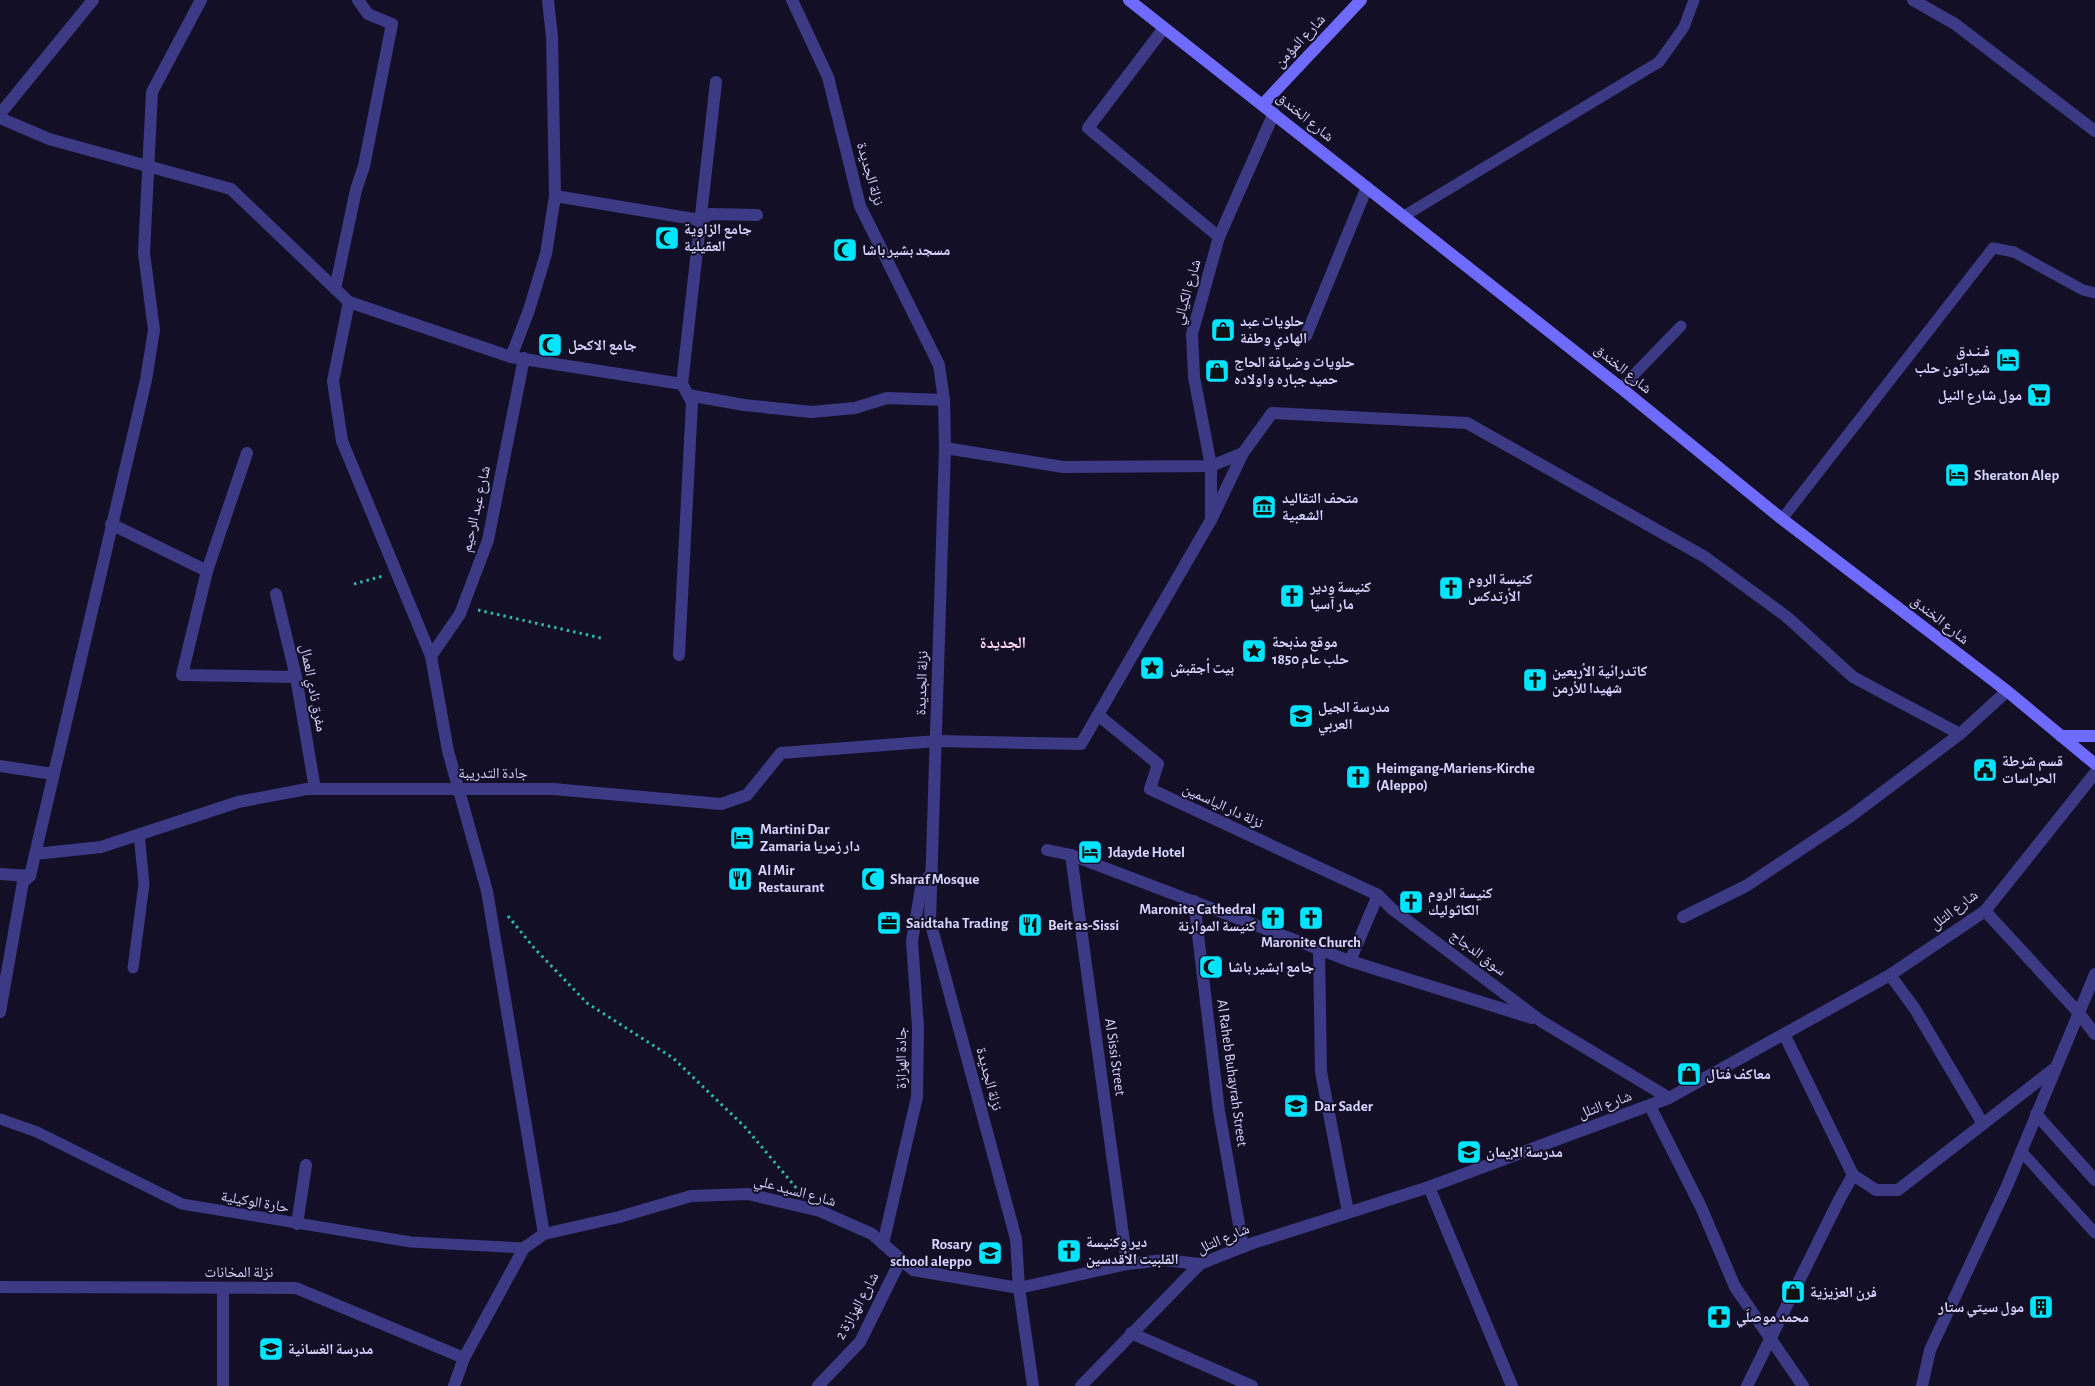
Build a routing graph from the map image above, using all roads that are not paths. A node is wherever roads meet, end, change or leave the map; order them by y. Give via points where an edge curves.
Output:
1 (93, 0) edge
2 (201, 0) edge
3 (358, 0) edge
4 (548, 0) edge
5 (792, 0) edge
6 (1129, 0) edge
7 (1361, 0) edge
8 (1694, 0) edge
9 (1913, 0) edge
10 (1143, 4) edge
11 (1164, 28) junction
12 (716, 82) dead end
13 (1263, 104) junction
14 (1274, 113) junction
15 (0, 116) edge
16 (2095, 131) edge
17 (147, 167) junction
18 (1367, 187) junction
19 (555, 196) junction
20 (757, 215) dead end
21 (1404, 216) junction
22 (700, 220) junction
23 (1219, 237) junction
24 (335, 289) junction
25 (2095, 293) edge
26 (349, 302) junction
27 (1681, 326) dead end
28 (1306, 336) dead end
29 (517, 357) junction
30 (682, 384) junction
31 (1621, 388) junction
32 (688, 395) junction
33 (944, 400) junction
34 (945, 448) junction
35 (246, 452) dead end
36 (1243, 453) junction
37 (1211, 466) junction
38 (1782, 519) junction
39 (1211, 520) junction
40 (111, 524) junction
41 (207, 571) junction
42 (276, 594) dead end
43 (680, 655) dead end
44 (431, 656) junction
45 (296, 677) junction
46 (2007, 691) junction
47 (1098, 715) junction
48 (1960, 734) junction
49 (2061, 736) junction
50 (2095, 736) edge
51 (937, 741) junction
52 (2095, 764) edge
53 (0, 766) edge
54 (2095, 773) edge
55 (53, 774) junction
56 (315, 789) junction
57 (459, 789) junction
58 (139, 834) junction
59 (1047, 850) dead end
60 (35, 854) junction
61 (1071, 855) junction
62 (932, 872) junction
63 (0, 874) edge
64 (26, 879) junction
65 (1378, 895) junction
66 (1194, 901) junction
67 (1985, 911) junction
68 (1683, 917) dead end
69 (1319, 949) junction
70 (1350, 961) junction
71 (133, 968) dead end
72 (2095, 974) edge
73 (1890, 975) junction
74 (0, 1012) edge
75 (2078, 1012) junction
76 (1541, 1021) junction
77 (2095, 1034) edge
78 (1785, 1036) junction
79 (2055, 1068) junction
80 (1669, 1098) junction
81 (1650, 1106) junction
82 (2036, 1114) junction
83 (0, 1118) edge
84 (1983, 1124) junction
85 (2021, 1151) junction
86 (306, 1165) dead end
87 (1853, 1175) junction
88 (2095, 1180) edge
89 (1429, 1187) junction
90 (1348, 1212) junction
91 (297, 1224) junction
92 (2095, 1233) edge
93 (544, 1234) junction
94 (883, 1244) junction
95 (1243, 1247) junction
96 (524, 1248) junction
97 (901, 1259) junction
98 (1127, 1264) junction
99 (1200, 1264) junction
100 (0, 1287) edge
101 (223, 1288) junction
102 (1019, 1288) junction
103 (1131, 1333) junction
104 (1770, 1338) junction
105 (464, 1358) junction
106 (223, 1386) edge
107 (454, 1386) edge
108 (818, 1386) edge
109 (1034, 1386) edge
110 (1081, 1386) edge
111 (1252, 1386) edge
112 (1512, 1386) edge
113 (1747, 1386) edge
114 (1803, 1386) edge
115 (1922, 1386) edge

1 - 15 street
2 - 17 street via 152,92
3 - 24 street via 368,14 392,24
4 - 19 street, شارع عبد الرحيم via 552,37
5 - 33 street, نزلة الجديدة via 828,77 860,206 939,365
6 - 10 main road, شارع الخندق
7 - 13 main road, شارع المؤمن
8 - 21 lane via 1684,27 1659,62
9 - 16 street via 1955,24
10 - 11 main road, شارع الخندق
11 - 13 main road, شارع الخندق
11 - 23 street via 1088,128
12 - 22 street
13 - 14 main road, شارع الخندق
14 - 18 main road, شارع الخندق
14 - 23 street, شارع الكيالي
15 - 17 street via 48,139
17 - 24 street via 231,189
17 - 40 street via 144,253 154,330 146,380
18 - 21 main road, شارع الخندق
18 - 28 street
19 - 22 street
19 - 29 street, شارع عبد الرحيم via 546,254
20 - 22 street via 710,214
21 - 31 main road, شارع الخندق
22 - 30 street
23 - 37 street, شارع الكيالي via 1192,334 1194,376
24 - 26 street
25 - 38 lane via 2083,290 2014,252 1993,248
26 - 29 street
26 - 44 street via 333,382 342,441
27 - 31 lane
29 - 30 street
29 - 44 street, شارع عبد الرحيم via 488,540 460,614
30 - 32 street
31 - 38 main road, شارع الخندق
32 - 33 street via 811,412 855,408 887,398
32 - 43 street via 692,402
33 - 34 street, نزلة الجديدة
34 - 37 street via 1063,467
34 - 51 street, نزلة الجديدة
35 - 41 street
36 - 37 street
36 - 39 street
36 - 48 street via 1272,413 1467,423 1704,557 1787,617 1853,677
37 - 39 street, شارع الكيالي
38 - 46 main road, شارع الخندق
39 - 47 street
40 - 41 street
40 - 55 street
41 - 45 street via 182,675
42 - 45 street, مفرق نادي العمال
44 - 57 street via 448,751
45 - 56 street, مفرق نادي العمال
46 - 48 street
46 - 49 main road, شارع الخندق
47 - 51 street, جادة التدريبة via 1081,744
47 - 65 street, نزلة دار الياسمين via 1158,764 1150,790
48 - 68 street via 1851,816 1746,886
49 - 50 main road
49 - 52 main road, شارع الخندق
51 - 57 street, جادة التدريبة via 781,753 747,795 721,804 553,789
51 - 62 street, نزلة الجديدة
53 - 55 street
54 - 67 street, شارع التلل
55 - 60 street
56 - 57 street, جادة التدريبة
56 - 58 street, جادة التدريبة via 238,802
57 - 93 street via 487,891
58 - 60 street, جادة التدريبة via 101,847
58 - 71 lane via 144,884
59 - 61 street
60 - 64 street
61 - 66 street
61 - 98 street, Al Sissi Street
62 - 94 street, جادة الهزازة via 921,888 912,941 918,1027 918,1096
62 - 102 street, نزلة الجديدة via 930,922 1016,1239
63 - 64 street
64 - 74 street
65 - 70 street
65 - 76 street, سوق الدجاج via 1392,909
66 - 69 street
66 - 95 street, Al Raheb Buhayrah Street via 1219,1110
67 - 73 street, شارع التلل
67 - 75 street
69 - 70 street
69 - 90 street via 1321,1072
70 - 76 street
72 - 75 street
73 - 78 street, شارع التلل
73 - 84 street via 1915,1009
75 - 77 street
75 - 79 street
76 - 80 street, سوق الدجاج
78 - 80 street, شارع التلل
78 - 87 street
79 - 82 street
79 - 84 street
80 - 81 street, شارع التلل
81 - 89 street, شارع التلل
81 - 104 street via 1701,1207 1735,1287
82 - 85 street
82 - 88 street
83 - 91 lane, حارة الوكيلية via 37,1132 182,1204
84 - 87 street via 1898,1190 1876,1190
85 - 92 lane
85 - 115 street via 1930,1350
86 - 91 street
87 - 104 street
89 - 90 street, شارع التلل
89 - 112 street
90 - 95 street, شارع التلل
91 - 96 lane, حارة الوكيلية via 411,1242
93 - 94 street, شارع السيد علي via 691,1196 748,1194 814,1209 872,1234
93 - 96 street, شارع السيد علي
94 - 97 street, شارع السيد علي
95 - 99 street, شارع التلل
96 - 105 street, شارع السيد علي
97 - 102 street, شارع السيد علي via 913,1270
97 - 108 street, شارع الهزازة 2 via 860,1342
98 - 99 street, شارع السيد علي via 1164,1260
98 - 102 street, شارع السيد علي
99 - 103 street, شارع التلل
100 - 101 street, نزلة المخانات
101 - 105 street, نزلة المخانات via 296,1288
101 - 106 street
102 - 109 street, نزلة الجديدة
103 - 110 street, شارع التلل
103 - 111 street
104 - 113 street
104 - 114 street
105 - 107 street, شارع السيد علي

